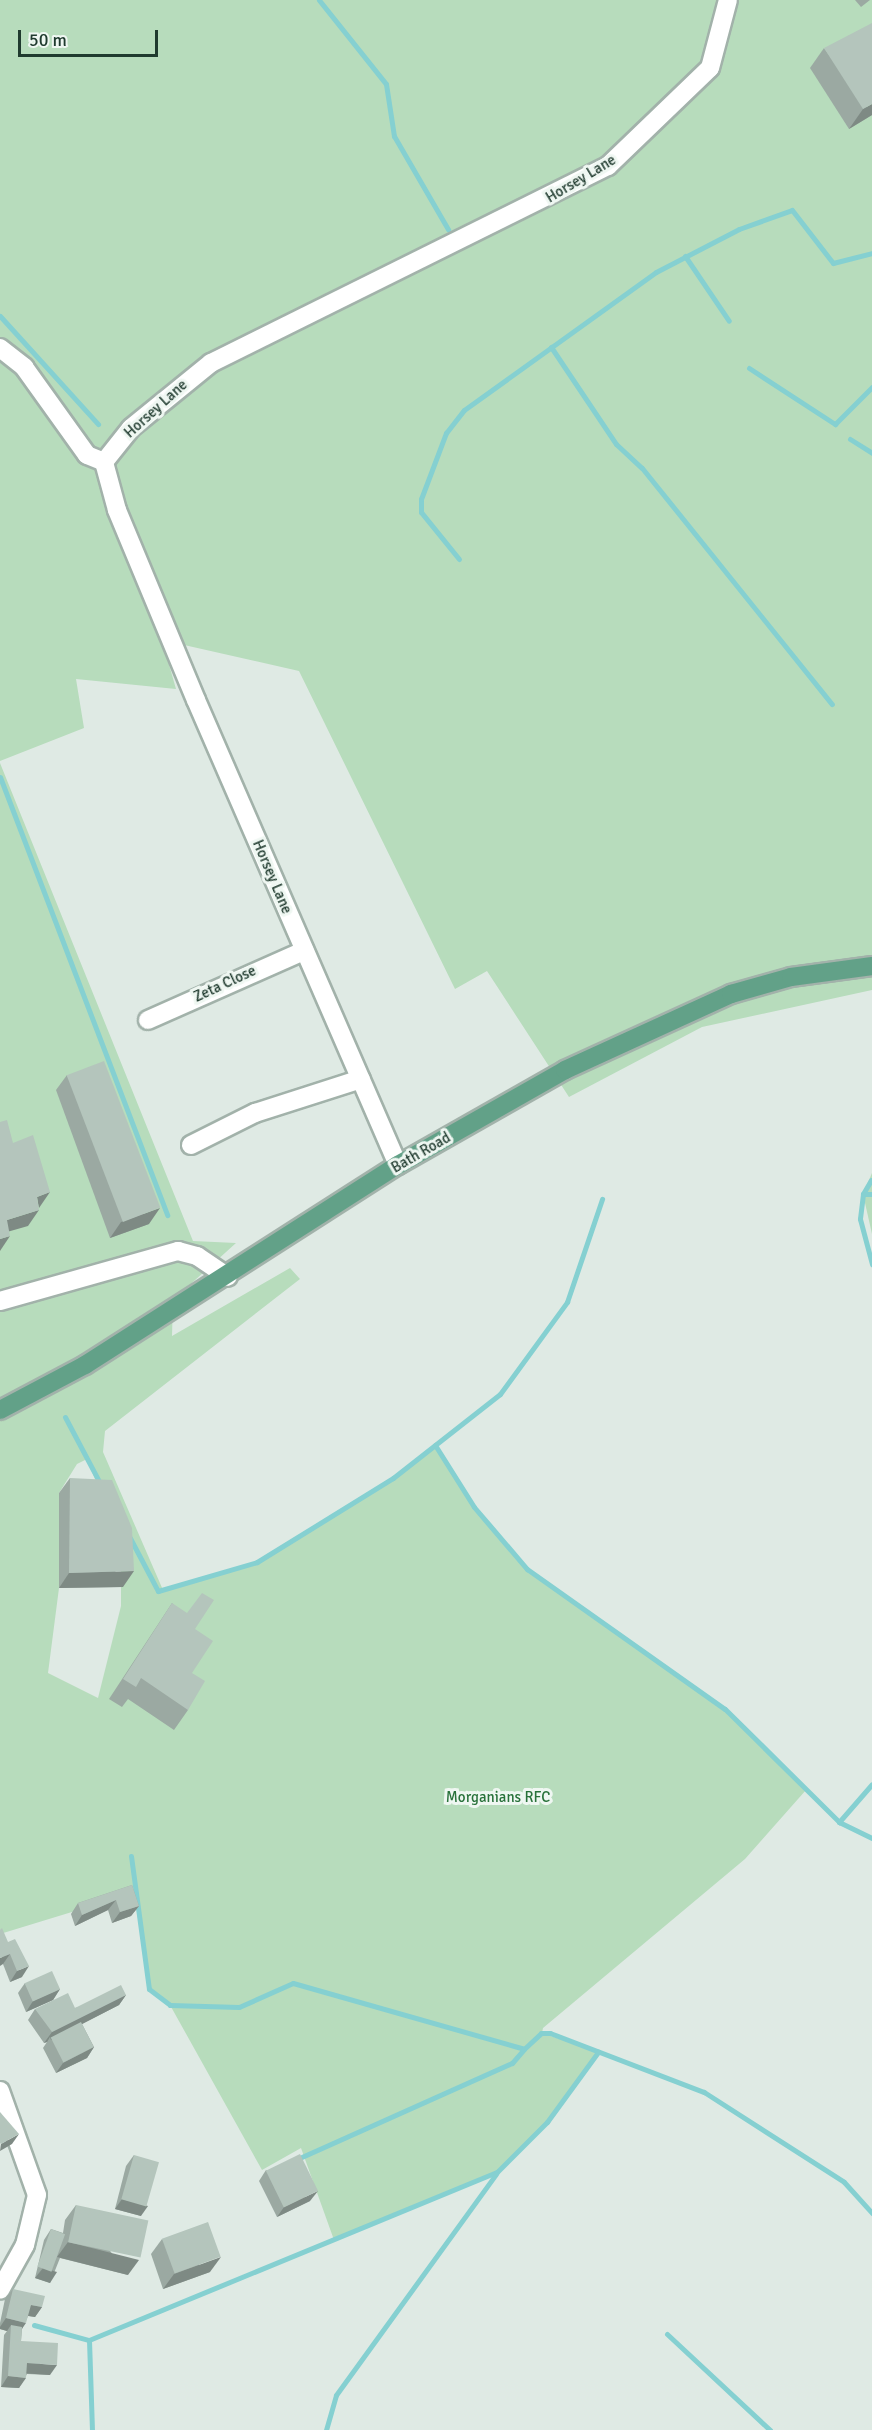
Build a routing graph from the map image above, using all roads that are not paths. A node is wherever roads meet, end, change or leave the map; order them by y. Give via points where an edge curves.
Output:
1 (728, 0) edge
2 (0, 348) edge
3 (104, 462) junction
4 (304, 951) junction
5 (872, 966) edge
6 (148, 1020) dead end
7 (361, 1079) junction
8 (191, 1145) dead end
9 (398, 1165) junction
10 (228, 1277) junction
11 (0, 1301) edge
12 (0, 1410) edge
13 (0, 2091) edge
14 (0, 2290) edge

1 - 3 street, Horsey Lane via 710,68 608,166 211,363 131,428
2 - 3 street via 24,367 87,455
3 - 4 street, Horsey Lane via 117,510
4 - 6 street, Zeta Close
4 - 7 street, Horsey Lane
5 - 9 main road, Bath Road via 791,977 676,1016 565,1070
7 - 8 street via 300,1110 255,1113
7 - 9 street, Horsey Lane
9 - 10 main road, Bath Road
10 - 11 street via 197,1256 178,1251
10 - 12 main road, Bath Road via 85,1365
13 - 14 street via 37,2195 25,2245

